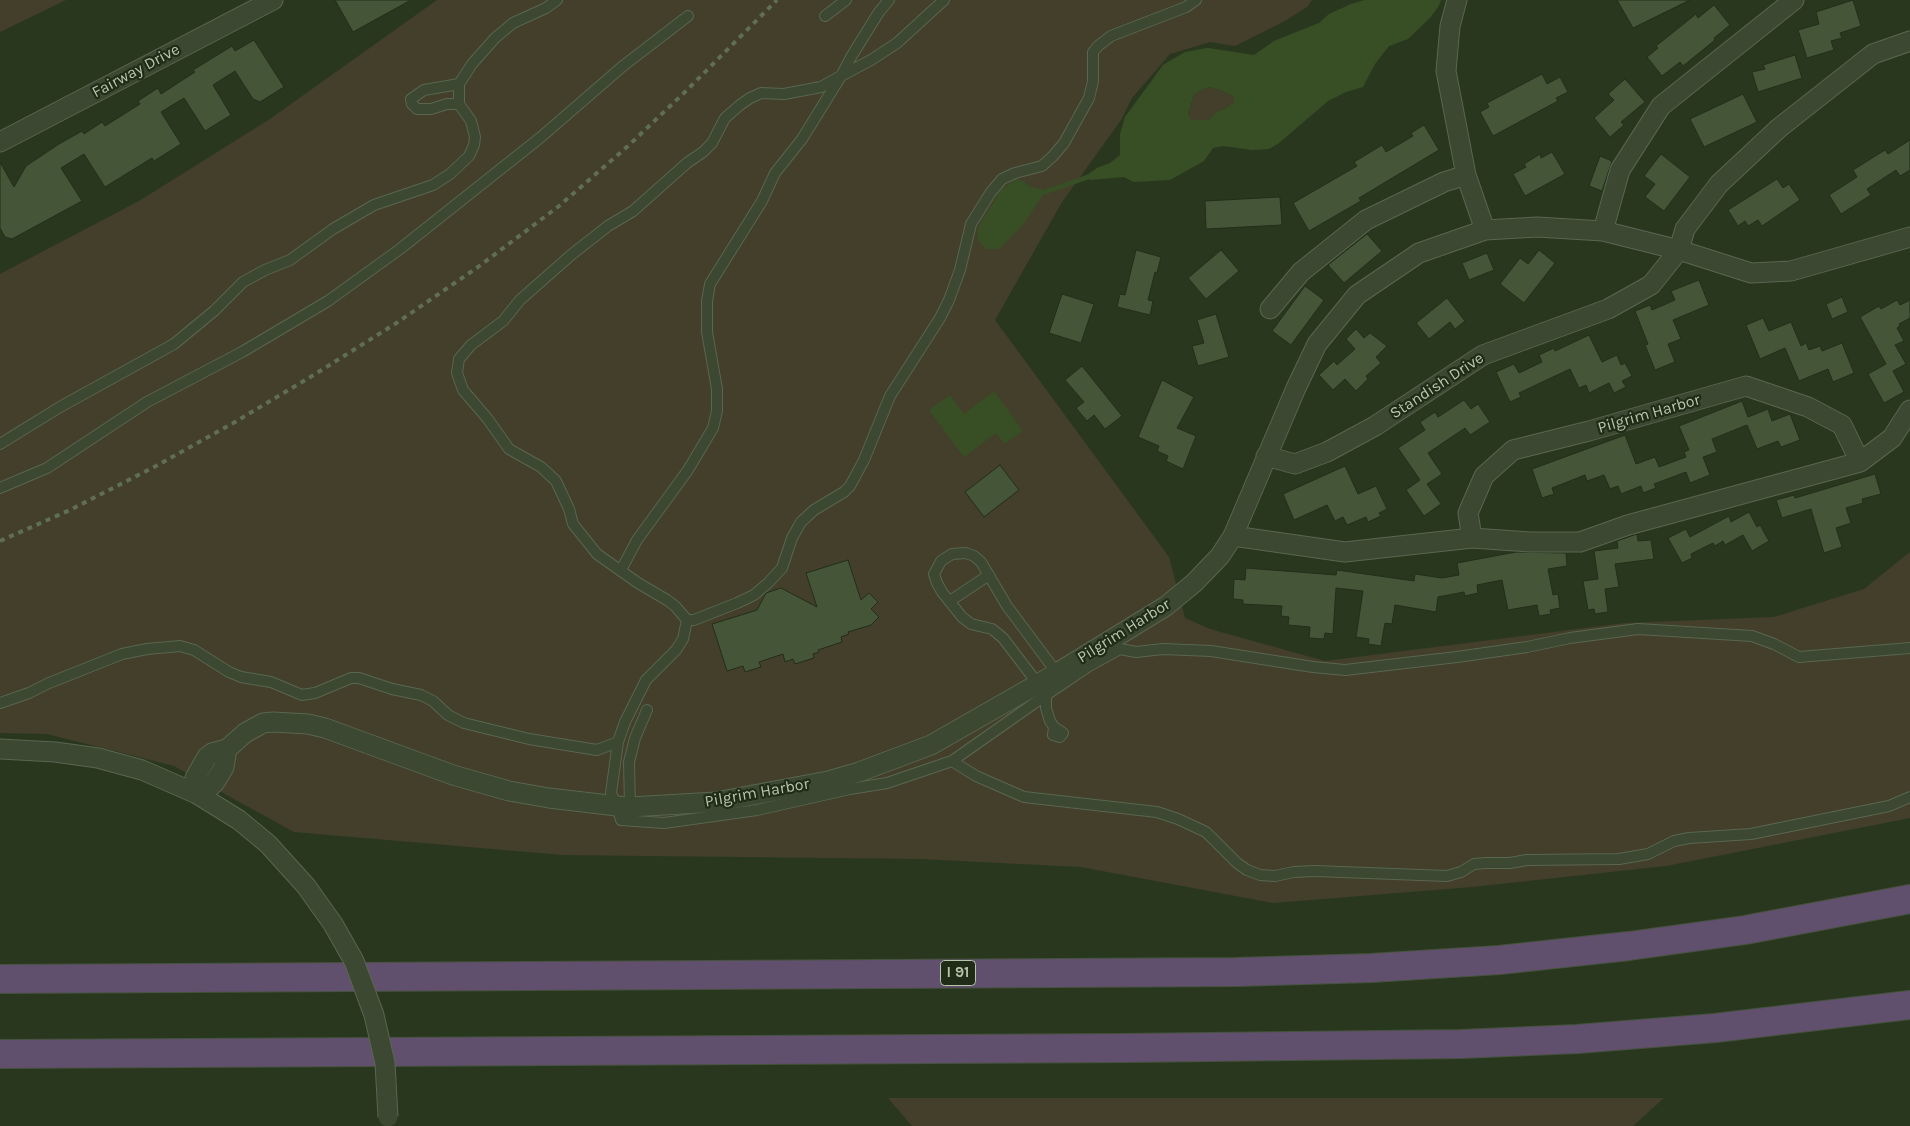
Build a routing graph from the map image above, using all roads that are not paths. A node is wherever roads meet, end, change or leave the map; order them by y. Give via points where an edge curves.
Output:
1 (273, 0) edge
2 (557, 0) edge
3 (846, 0) edge
4 (889, 0) edge
5 (944, 0) edge
6 (1196, 0) edge
7 (1457, 0) edge
8 (1794, 0) edge
9 (688, 16) dead end
10 (825, 16) dead end
11 (1910, 41) edge
12 (841, 76) junction
13 (459, 84) junction
14 (459, 104) junction
15 (0, 142) edge
16 (1466, 175) junction
17 (1485, 230) junction
18 (1603, 231) junction
19 (1910, 237) edge
20 (1679, 250) junction
21 (1270, 310) dead end
22 (1910, 410) edge
23 (0, 444) edge
24 (1266, 456) junction
25 (1860, 462) junction
26 (0, 488) edge
27 (1232, 536) junction
28 (1472, 538) junction
29 (621, 570) junction
30 (989, 575) junction
31 (950, 601) junction
32 (687, 620) junction
33 (1910, 648) edge
34 (1057, 673) junction
35 (1042, 689) junction
36 (0, 702) edge
37 (647, 710) dead end
38 (1054, 727) dead end
39 (618, 742) junction
40 (0, 749) edge
41 (952, 761) junction
42 (197, 794) junction
43 (1910, 797) edge
44 (624, 807) junction
45 (1910, 880) edge
46 (1910, 899) edge
47 (1788, 923) junction
48 (0, 979) edge
49 (1910, 1005) edge
50 (0, 1054) edge
51 (388, 1122) edge

1 - 15 street, Fairway Drive
2 - 13 lane via 513,23 495,38
3 - 10 lane
4 - 12 lane via 850,57
5 - 12 lane via 897,43
6 - 32 lane via 1178,11 1128,28 1098,46 1094,52 1089,98 1064,142 1042,166 1002,179 971,224 949,300 890,396 850,486 801,522 782,568 754,595
7 - 16 street via 1450,26 1446,71
8 - 18 street via 1662,106 1620,170
9 - 26 lane via 400,249 328,301 242,352 146,402 48,468
11 - 20 street via 1873,54 1779,128 1719,184 1685,229
12 - 29 lane via 802,139 775,172 762,201 710,284 707,332 717,390 713,428 688,470 637,540
12 - 29 lane via 822,87 784,94 761,94 740,105 725,118 704,152 633,211 571,255 459,359 457,373 463,390 509,449 541,467 556,482 573,524 597,554
13 - 14 lane
13 - 14 lane via 424,90 411,99 416,109
14 - 23 lane via 471,121 474,146 469,156 450,174 433,185 374,205 290,260 243,282 185,336
16 - 17 street
16 - 21 street via 1444,182 1366,220 1301,272
17 - 18 street, Pilgrim Harbor via 1537,227
17 - 24 street, Pilgrim Harbor via 1419,253 1357,295 1317,344
18 - 20 street, Pilgrim Harbor
19 - 20 street, Pilgrim Harbor via 1791,271 1751,273
20 - 24 street, Standish Drive via 1651,285 1608,309 1483,355 1375,426 1326,452 1295,464
22 - 25 street via 1892,438
24 - 27 street, Pilgrim Harbor
25 - 28 street via 1628,525 1580,542
25 - 28 street, Pilgrim Harbor via 1842,425 1808,407 1746,386 1513,450 1484,476 1468,513
27 - 28 street via 1346,552
27 - 34 street, Pilgrim Harbor via 1220,556 1166,606
29 - 32 lane via 671,603
30 - 31 lane
30 - 31 lane via 981,562 969,554 952,554 941,561 934,574
30 - 34 lane
31 - 35 lane via 971,624 992,629 1003,638
32 - 39 lane via 676,650 646,680
33 - 35 lane via 1799,657 1752,636 1638,629 1457,657 1345,670 1211,651 1163,649 1136,652 1120,649
34 - 35 street, Pilgrim Harbor
35 - 38 lane via 1047,714
35 - 41 lane
35 - 44 street, Pilgrim Harbor via 931,745 828,781 716,802
36 - 39 lane via 13,700 122,654 180,646 194,650 241,677 271,682 302,695 359,678 421,695 433,701 448,716 464,723 529,739 597,750
37 - 44 lane via 629,762
39 - 44 lane via 611,793
40 - 42 street via 98,758 160,776
41 - 43 lane via 1024,798 1157,812 1178,819 1206,832 1246,870 1275,876 1294,872 1447,876 1474,864 1620,859 1648,854 1674,841 1751,834 1889,806
41 - 44 lane via 887,783 757,810 664,822 621,820
42 - 44 street, Pilgrim Harbor via 215,782 224,767 227,749 246,733 273,722 325,728 452,776 509,791
42 - 51 street, bridge via 239,820 268,844 306,886 334,924 354,961 374,1014 385,1063
45 - 47 highway via 1850,893
46 - 47 highway, I 91
47 - 48 highway, I 91 via 1560,954 1302,970
49 - 50 highway via 1696,1030 1462,1044

